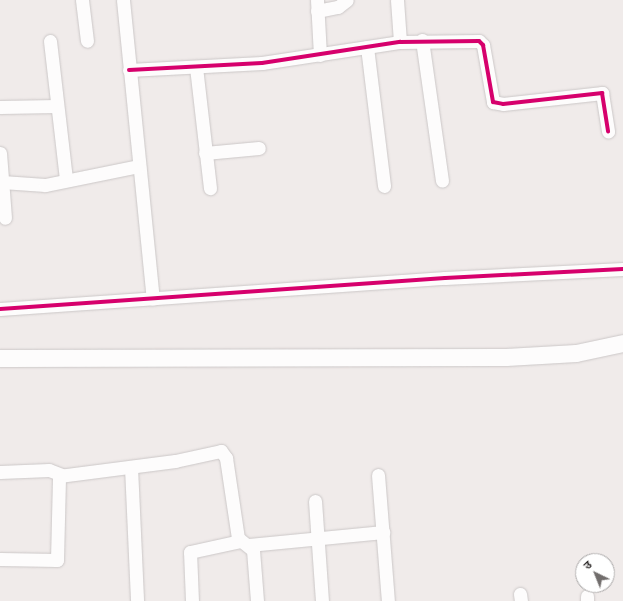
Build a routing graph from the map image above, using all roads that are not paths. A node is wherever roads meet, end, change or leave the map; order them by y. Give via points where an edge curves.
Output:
1 (82, 0) edge
2 (123, 0) edge
3 (346, 0) edge
4 (397, 0) edge
5 (317, 5) edge
6 (422, 40) junction
7 (50, 41) dead end
8 (87, 41) dead end
9 (400, 42) junction
10 (367, 47) junction
11 (320, 55) junction
12 (196, 67) junction
13 (129, 70) junction
14 (57, 106) junction
15 (0, 107) edge
16 (608, 132) dead end
17 (259, 148) dead end
18 (0, 153) edge
19 (205, 153) junction
20 (139, 166) junction
21 (66, 180) junction
22 (442, 180) dead end
23 (2, 182) junction
24 (384, 186) dead end
25 (210, 188) dead end
26 (5, 218) dead end
27 (623, 269) edge
28 (152, 298) junction
29 (0, 309) edge
30 (623, 343) edge
31 (0, 358) edge
32 (131, 467) junction
33 (0, 472) edge
34 (62, 475) junction
35 (378, 476) dead end
36 (315, 500) dead end
37 (383, 532) junction
38 (318, 539) junction
39 (245, 543) junction
40 (0, 559) edge
41 (136, 601) edge
42 (192, 601) edge
43 (257, 601) edge
44 (322, 601) edge
45 (388, 601) edge

1 - 8 street
2 - 13 street
3 - 5 street via 338,7
4 - 9 street
5 - 11 street
6 - 9 street
6 - 16 street via 481,42 491,100 496,104 602,93
6 - 22 street
7 - 14 street
9 - 10 street
10 - 11 street
10 - 24 street
11 - 12 street
12 - 13 street
12 - 19 street
13 - 20 street
14 - 15 street
14 - 21 street
17 - 19 street
18 - 23 street
19 - 25 street
20 - 21 street
20 - 28 street
21 - 23 street via 45,186
23 - 26 street
27 - 28 street
28 - 29 street
30 - 31 street via 576,353 506,357
32 - 34 street
32 - 39 street via 224,452
32 - 41 street
33 - 34 street via 49,470
34 - 40 street via 57,479 57,560
35 - 37 street
36 - 38 street
37 - 38 street
37 - 45 street
38 - 39 street
38 - 44 street
39 - 42 street via 190,552
39 - 43 street via 253,550

